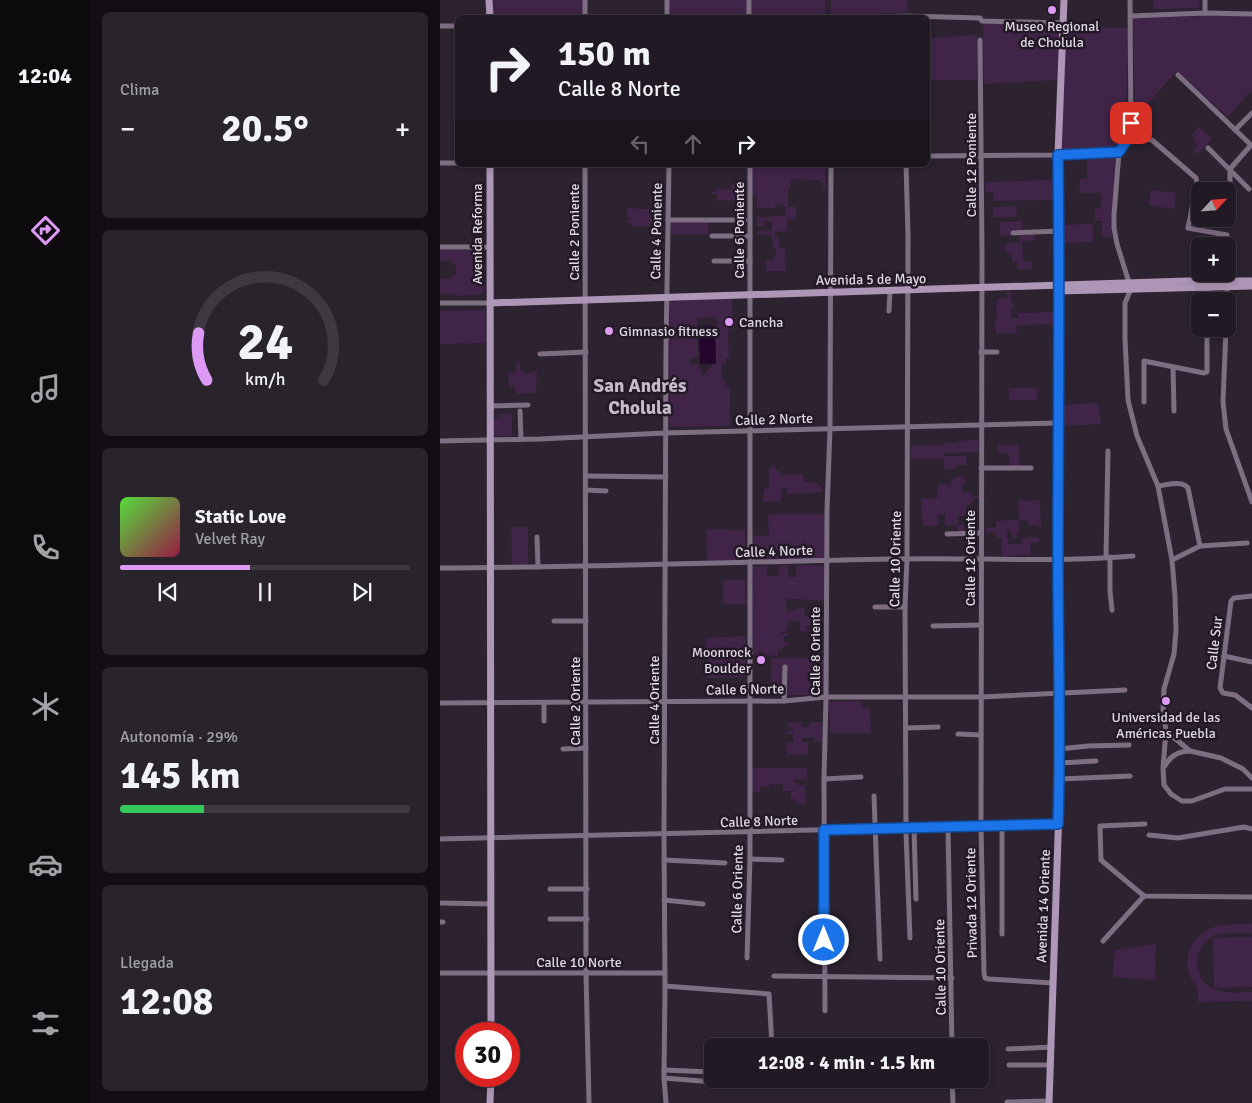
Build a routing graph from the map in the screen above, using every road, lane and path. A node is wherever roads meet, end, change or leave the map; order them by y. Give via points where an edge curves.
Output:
1 (489, 0) edge
2 (585, 0) edge
3 (667, 0) edge
4 (749, 0) edge
5 (1064, 0) edge
6 (1130, 0) edge
7 (1205, 0) edge
8 (1205, 13) junction
9 (1252, 14) edge
10 (490, 15) edge
11 (586, 15) edge
12 (667, 15) edge
13 (749, 15) edge
14 (1131, 16) junction
15 (930, 17) edge
16 (1063, 23) junction
17 (440, 26) edge
18 (455, 26) edge
19 (980, 40) dead end
20 (1178, 75) dead end
21 (1252, 113) edge
22 (1235, 130) junction
23 (1131, 134) junction
24 (1251, 145) edge
25 (1208, 148) dead end
26 (1119, 152) junction
27 (1058, 155) junction
28 (930, 156) edge
29 (982, 156) junction
30 (440, 163) edge
31 (455, 163) edge
32 (490, 167) edge
33 (585, 167) edge
34 (669, 167) edge
35 (750, 167) edge
36 (831, 167) edge
37 (906, 167) edge
38 (1230, 169) junction
39 (1230, 182) edge
40 (1249, 189) dead end
41 (668, 220) junction
42 (745, 220) dead end
43 (1013, 232) dead end
44 (1059, 232) junction
45 (1227, 235) dead end
46 (712, 236) dead end
47 (750, 236) junction
48 (440, 247) edge
49 (490, 247) junction
50 (714, 261) dead end
51 (750, 261) junction
52 (1252, 281) edge
53 (1131, 286) junction
54 (1227, 286) junction
55 (1252, 286) edge
56 (1207, 287) junction
57 (1059, 288) junction
58 (981, 289) junction
59 (890, 291) junction
60 (907, 291) junction
61 (1207, 292) edge
62 (1227, 292) edge
63 (830, 293) junction
64 (751, 295) junction
65 (667, 297) junction
66 (585, 300) junction
67 (490, 302) junction
68 (440, 303) edge
69 (889, 311) dead end
70 (1207, 337) edge
71 (1226, 337) edge
72 (586, 352) junction
73 (981, 352) junction
74 (997, 352) dead end
75 (540, 354) dead end
76 (1172, 368) junction
77 (1144, 402) dead end
78 (528, 405) dead end
79 (489, 406) junction
80 (520, 411) dead end
81 (1174, 411) dead end
82 (1059, 423) junction
83 (981, 424) junction
84 (907, 427) junction
85 (830, 429) junction
86 (749, 431) junction
87 (666, 433) junction
88 (585, 437) junction
89 (490, 439) junction
90 (521, 439) junction
91 (440, 441) edge
92 (1108, 451) dead end
93 (981, 468) junction
94 (1031, 468) dead end
95 (586, 476) junction
96 (666, 477) junction
97 (1158, 486) junction
98 (586, 490) junction
99 (606, 490) dead end
100 (1252, 502) edge
101 (981, 533) junction
102 (947, 534) dead end
103 (537, 537) dead end
104 (1247, 543) dead end
105 (1200, 546) junction
106 (1133, 556) dead end
107 (1108, 557) junction
108 (907, 558) junction
109 (1058, 558) junction
110 (981, 559) junction
111 (828, 560) junction
112 (1172, 560) junction
113 (750, 563) junction
114 (666, 565) junction
115 (585, 566) junction
116 (538, 567) junction
117 (440, 568) edge
118 (490, 568) junction
119 (1252, 596) edge
120 (875, 607) dead end
121 (905, 607) junction
122 (1112, 610) dead end
123 (554, 621) dead end
124 (586, 621) junction
125 (981, 625) junction
126 (933, 626) dead end
127 (1224, 656) junction
128 (1252, 662) edge
129 (785, 667) dead end
130 (1125, 690) dead end
131 (1059, 694) junction
132 (905, 696) junction
133 (826, 697) junction
134 (981, 697) junction
135 (750, 701) junction
136 (784, 701) junction
137 (440, 702) edge
138 (491, 702) junction
139 (586, 702) junction
140 (665, 702) junction
141 (544, 703) junction
142 (1252, 708) edge
143 (544, 721) dead end
144 (938, 727) dead end
145 (906, 728) junction
146 (1166, 731) junction
147 (958, 734) dead end
148 (981, 735) junction
149 (1129, 745) dead end
150 (586, 748) junction
151 (563, 749) dead end
152 (1059, 749) junction
153 (1190, 750) junction
154 (1096, 762) dead end
155 (1059, 763) junction
156 (1163, 768) junction
157 (1130, 776) dead end
158 (861, 777) dead end
159 (1252, 778) edge
160 (824, 779) junction
161 (1060, 779) junction
162 (1252, 789) edge
163 (874, 796) dead end
164 (1058, 824) junction
165 (1145, 824) dead end
166 (1002, 826) junction
167 (948, 827) junction
168 (981, 827) junction
169 (906, 828) junction
170 (914, 828) junction
171 (876, 829) junction
172 (1252, 829) edge
173 (824, 830) junction
174 (749, 833) junction
175 (664, 834) junction
176 (1149, 835) dead end
177 (586, 836) junction
178 (491, 838) junction
179 (440, 839) edge
180 (750, 859) junction
181 (664, 860) junction
182 (782, 860) dead end
183 (725, 863) dead end
184 (550, 889) dead end
185 (587, 889) junction
186 (1144, 896) junction
187 (1252, 897) edge
188 (916, 899) dead end
189 (664, 900) junction
190 (440, 903) edge
191 (492, 904) junction
192 (703, 904) dead end
193 (550, 919) dead end
194 (587, 920) junction
195 (1002, 934) dead end
196 (910, 938) dead end
197 (1103, 941) dead end
198 (747, 958) dead end
199 (880, 959) dead end
200 (440, 973) edge
201 (492, 973) junction
202 (586, 973) junction
203 (665, 973) junction
204 (774, 976) dead end
205 (824, 976) junction
206 (952, 978) junction
207 (1053, 982) junction
208 (665, 986) junction
209 (825, 1010) dead end
210 (491, 1022) edge
211 (771, 1038) edge
212 (952, 1038) edge
213 (1052, 1047) junction
214 (1008, 1049) dead end
215 (1008, 1065) dead end
216 (1051, 1065) junction
217 (664, 1070) junction
218 (704, 1072) edge
219 (664, 1078) junction
220 (704, 1081) edge
221 (490, 1087) edge
222 (952, 1088) edge
223 (1007, 1102) edge
224 (1049, 1102) edge
225 (490, 1103) edge
226 (589, 1103) edge
227 (666, 1103) edge
228 (953, 1103) edge

1 - 10 main road
2 - 11 street
3 - 12 street
4 - 13 street
5 - 16 main road, Avenida 14 Oriente
6 - 14 street
7 - 8 street
8 - 9 street
8 - 14 street
14 - 23 street
15 - 16 street
16 - 27 main road, Avenida 14 Oriente
17 - 18 street
19 - 29 street, Calle 12 Poniente
20 - 22 street
21 - 22 street
22 - 24 street
23 - 26 street
23 - 45 street via 1152,140 1196,178 1188,228
24 - 38 street
25 - 38 street
26 - 27 street
26 - 53 street via 1114,228
27 - 29 street
27 - 44 main road, Avenida 14 Oriente
28 - 29 street
29 - 58 street, Calle 12 Poniente
30 - 31 street
32 - 49 main road, Avenida Reforma
33 - 66 street, Calle 2 Poniente
34 - 41 street, Calle 4 Poniente
35 - 47 street, Calle 6 Poniente
36 - 63 street, Calle 8 Oriente
37 - 60 street, Calle 10 Oriente
38 - 39 street
38 - 40 street
41 - 42 street
41 - 65 street, Calle 4 Poniente
43 - 44 street
44 - 57 main road, Avenida 14 Oriente
46 - 47 street
47 - 51 street, Calle 6 Poniente
48 - 49 street
49 - 67 main road, Avenida Reforma
50 - 51 street
51 - 64 street, Calle 6 Poniente
52 - 53 main road, Avenida 5 de Mayo
53 - 56 main road, Avenida 5 de Mayo
53 - 57 main road, Avenida 5 de Mayo
53 - 97 street via 1125,303 1128,400 1137,436
54 - 55 main road, Avenida 5 de Mayo
54 - 56 main road, Avenida 5 de Mayo
54 - 62 street
56 - 61 street
57 - 58 main road, Avenida 5 de Mayo
57 - 82 main road, Avenida 14 Oriente
58 - 60 main road, Avenida 5 de Mayo
58 - 73 street, Calle 12 Oriente
59 - 60 main road, Avenida 5 de Mayo
59 - 63 main road, Avenida 5 de Mayo
59 - 69 street
60 - 84 street, Calle 10 Oriente
63 - 64 main road, Avenida 5 de Mayo
63 - 85 street, Calle 8 Oriente
64 - 65 main road, Avenida 5 de Mayo
64 - 86 street, Calle 6 Poniente
65 - 66 main road, Avenida 5 de Mayo
65 - 87 street, Calle 4 Oriente
66 - 67 main road, Avenida 5 de Mayo
66 - 72 street, Calle 2 Oriente
67 - 68 street
67 - 79 main road, Avenida Reforma
70 - 76 street via 1204,374
71 - 100 street via 1223,402 1226,428
72 - 75 street
72 - 88 street, Calle 2 Oriente
73 - 74 street
73 - 83 street, Calle 12 Oriente
76 - 77 street via 1144,361
76 - 81 street
78 - 79 street
79 - 89 main road, Avenida Reforma
80 - 90 street
82 - 83 street, Calle 2 Norte
82 - 109 main road, Avenida 14 Oriente
83 - 84 street, Calle 2 Norte
83 - 93 street, Calle 12 Oriente
84 - 85 street, Calle 2 Norte
84 - 108 street, Calle 10 Oriente
85 - 86 street, Calle 2 Norte
85 - 111 street, Calle 8 Oriente
86 - 87 street, Calle 2 Norte
86 - 113 street, Calle 6 Poniente
87 - 88 street, Calle 2 Norte
87 - 96 street, Calle 4 Oriente
88 - 90 street, Calle 2 Norte
88 - 95 street, Calle 2 Oriente
89 - 90 street, Calle 2 Norte
89 - 91 street, Calle 2 Norte
89 - 118 main road, Avenida Reforma
92 - 107 street
93 - 94 street
93 - 101 street, Calle 12 Oriente
95 - 96 street
95 - 98 street, Calle 2 Oriente
96 - 114 street, Calle 4 Oriente
97 - 105 street via 1179,483 1188,488
97 - 112 street
98 - 99 street
98 - 115 street, Calle 2 Oriente
101 - 102 street
101 - 110 street, Calle 12 Oriente
103 - 116 street
104 - 105 street
105 - 112 street
106 - 107 street, Calle 4 Norte
107 - 109 street, Calle 4 Norte
107 - 122 street
108 - 110 street, Calle 4 Norte
108 - 111 street, Calle 4 Norte
108 - 121 street, Calle 10 Oriente
109 - 110 street, Calle 4 Norte
109 - 131 main road, Avenida 14 Oriente
110 - 125 street, Calle 12 Oriente
111 - 113 street, Calle 4 Norte
111 - 133 street, Calle 8 Oriente
112 - 146 street via 1176,630 1174,654 1164,689
113 - 114 street, Calle 4 Norte
113 - 135 street, Calle 6 Oriente
114 - 115 street, Calle 4 Norte
114 - 140 street, Calle 4 Oriente
115 - 116 street, Calle 4 Norte
115 - 124 street, Calle 2 Oriente
116 - 118 street, Calle 4 Norte
117 - 118 street, Calle 4 Norte
118 - 138 main road, Avenida Reforma
119 - 127 street, Calle Sur via 1232,599
120 - 121 street
121 - 132 street, Calle 10 Oriente
123 - 124 street
124 - 139 street, Calle 2 Oriente
125 - 126 street
125 - 134 street, Calle 12 Oriente
127 - 128 street
127 - 142 street, Calle Sur via 1221,690 1235,695
129 - 136 street
130 - 131 street, Calle 6 Norte
131 - 134 street, Calle 6 Norte
131 - 152 main road, Avenida 14 Oriente
132 - 133 street, Calle 6 Norte
132 - 134 street, Calle 6 Norte
132 - 145 street, Calle 10 Oriente
133 - 136 street, Calle 6 Norte
133 - 160 street, Calle 8 Oriente
134 - 148 street, Calle 12 Oriente
135 - 136 street, Calle 6 Norte
135 - 140 street, Calle 6 Norte
135 - 174 street, Calle 6 Oriente
137 - 138 street, Calle 6 Norte
138 - 141 street, Calle 6 Norte
138 - 178 main road, Avenida Reforma
139 - 140 street, Calle 6 Norte
139 - 141 street, Calle 6 Norte
139 - 150 street, Calle 2 Oriente
140 - 175 street, Calle 4 Oriente
141 - 143 street
144 - 145 street
145 - 169 street, Calle 10 Oriente
146 - 153 street
146 - 156 street
147 - 148 street
148 - 168 street, Calle 12 Oriente
149 - 152 street
150 - 151 street
150 - 177 street, Calle 2 Oriente
152 - 155 main road, Avenida 14 Oriente
153 - 156 street via 1176,754
153 - 159 street via 1221,758 1243,769
154 - 155 street
155 - 161 main road, Avenida 14 Oriente
156 - 162 street via 1164,786 1182,801 1192,801 1225,789
157 - 161 street
158 - 160 street
160 - 173 street, Calle 8 Oriente
161 - 164 main road, Avenida 14 Oriente
163 - 171 street
164 - 166 street, Calle 8 Norte
164 - 207 main road, Avenida 14 Oriente
165 - 186 street via 1100,826 1101,860
166 - 168 street, Calle 8 Norte
166 - 195 street
167 - 168 street, Calle 8 Norte
167 - 170 street, Calle 8 Norte
167 - 206 street, Calle 10 Oriente
168 - 207 street, Privada 12 Oriente via 985,978
169 - 170 street, Calle 8 Norte
169 - 171 street, Calle 8 Norte
169 - 196 street, Calle 10 Oriente
170 - 188 street
171 - 173 street, Calle 8 Norte
171 - 199 street
172 - 176 street via 1244,827 1178,838
173 - 174 street, Calle 8 Norte
173 - 205 street, Calle 8 Oriente
174 - 175 street, Calle 8 Norte
174 - 180 street, Calle 6 Oriente
175 - 177 street, Calle 8 Norte
175 - 181 street, Calle 4 Oriente
177 - 178 street, Calle 8 Norte
177 - 185 street, Calle 2 Oriente
178 - 179 street, Calle 8 Norte
178 - 191 main road, Avenida Reforma
180 - 182 street
180 - 198 street, Calle 6 Oriente
181 - 183 street
181 - 189 street, Calle 4 Oriente
184 - 185 street
185 - 194 street, Calle 2 Oriente
186 - 187 street
186 - 197 street
189 - 192 street
189 - 203 street, Calle 4 Oriente
190 - 191 street
191 - 201 main road, Avenida Reforma
193 - 194 street
194 - 202 street, Calle 2 Oriente
200 - 201 street, Calle 10 Norte
201 - 202 street, Calle 10 Norte
201 - 210 main road, Avenida Reforma
202 - 203 street, Calle 10 Norte
202 - 226 street, Calle 2 Oriente
203 - 208 street, Calle 4 Oriente
204 - 205 street
205 - 206 street
205 - 209 street, Calle 8 Oriente
206 - 212 street, Calle 10 Oriente
207 - 213 main road, Avenida 14 Oriente
208 - 211 street via 768,994
208 - 217 street, Calle 4 Oriente
213 - 214 street
213 - 216 main road, Avenida 14 Oriente
215 - 216 street
216 - 224 main road, Avenida 14 Oriente
217 - 218 street
217 - 219 street, Calle 4 Oriente
219 - 220 street
219 - 227 street, Calle 4 Oriente
221 - 225 main road
222 - 228 street
223 - 224 street

